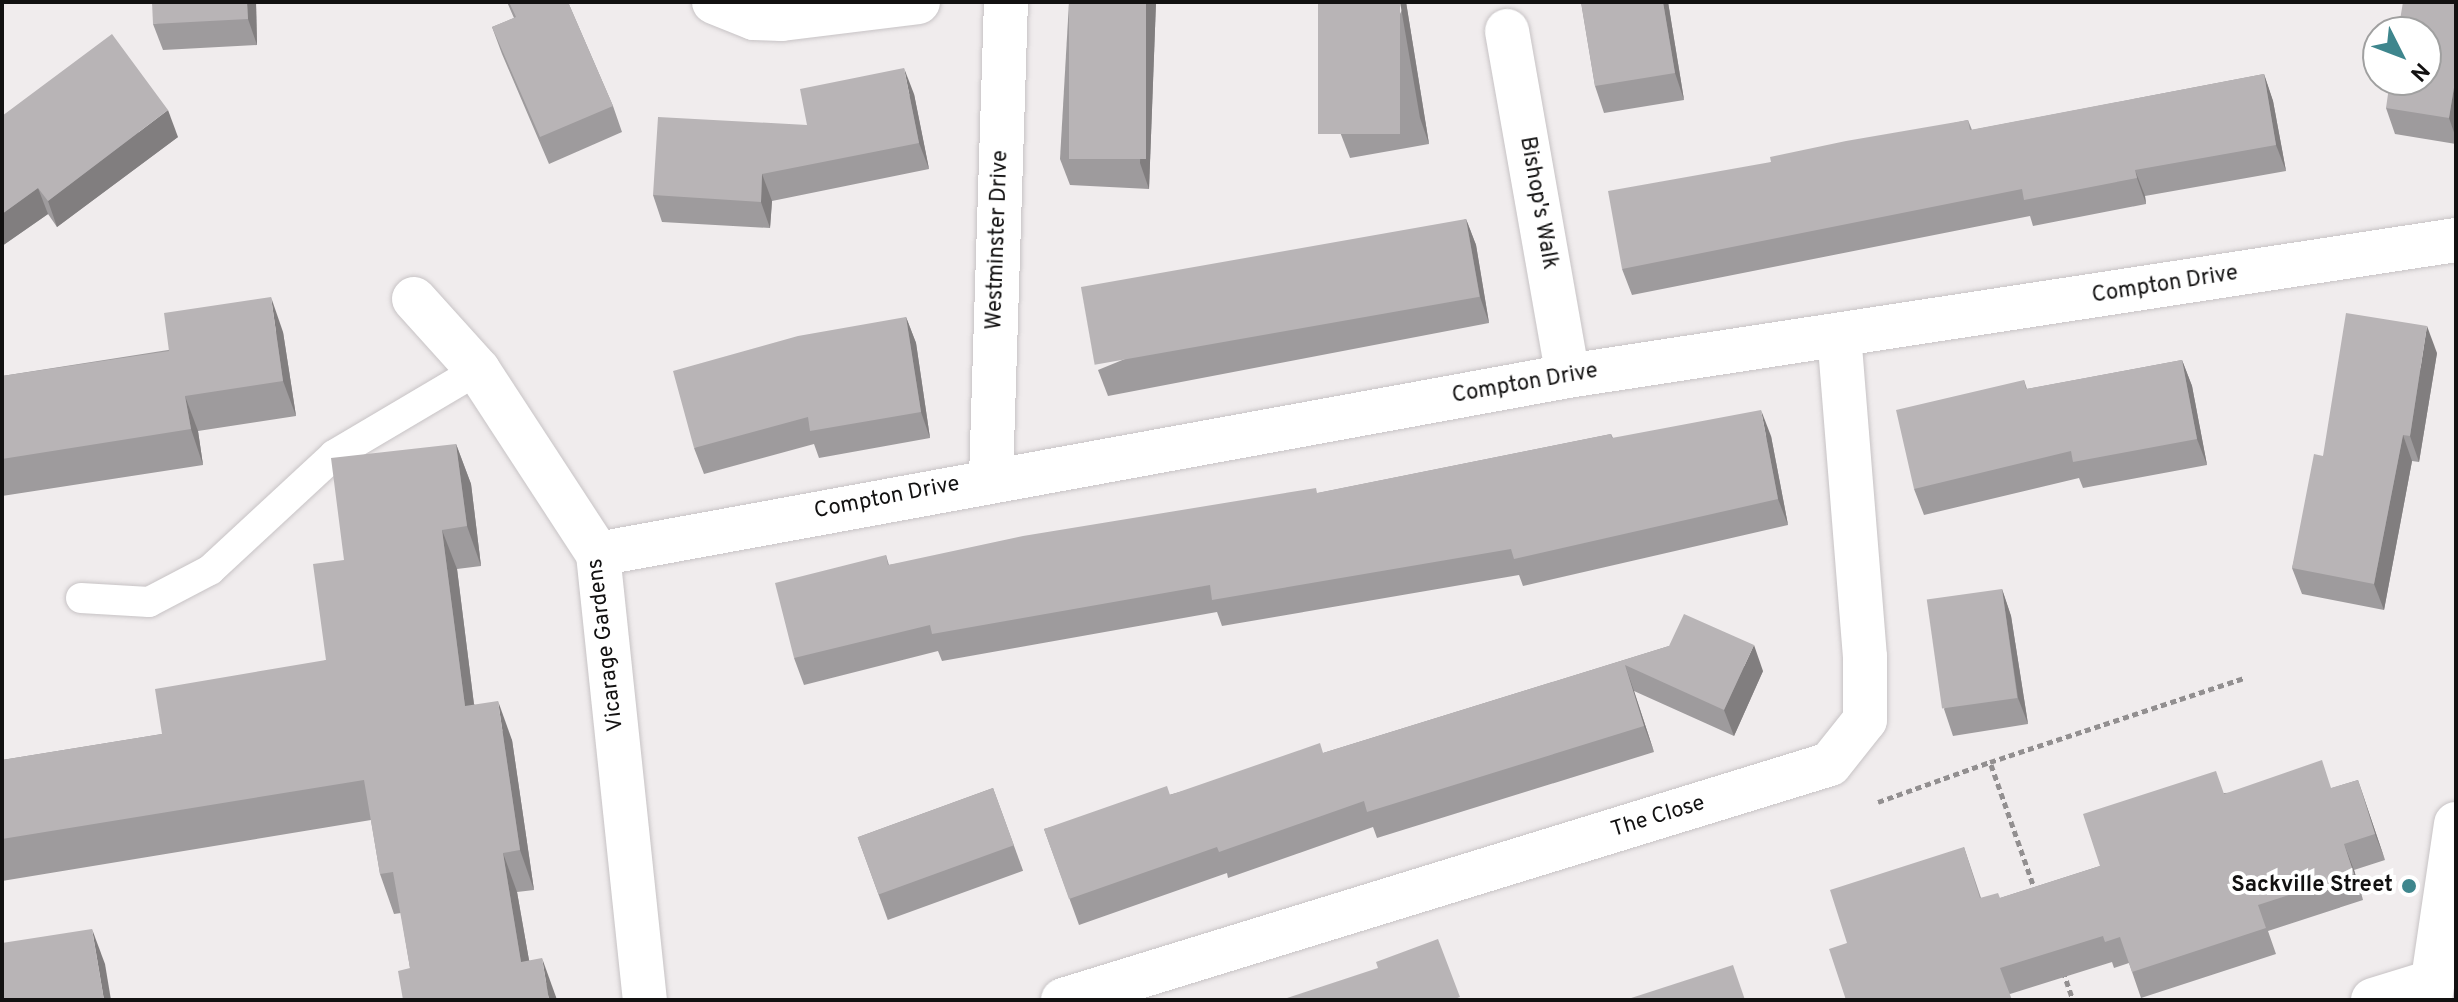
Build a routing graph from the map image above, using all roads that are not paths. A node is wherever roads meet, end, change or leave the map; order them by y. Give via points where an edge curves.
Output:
1 (714, 2) edge
2 (918, 2) edge
3 (1006, 2) edge
4 (1507, 31) dead end
5 (2456, 240) edge
6 (414, 299) dead end
7 (1839, 336) junction
8 (478, 370) junction
9 (1568, 376) junction
10 (991, 478) junction
11 (598, 554) junction
12 (81, 598) dead end
13 (2456, 824) edge
14 (2431, 991) edge
15 (645, 1000) edge
16 (1063, 1000) edge
17 (2373, 1000) edge

1 - 2 street via 754,18 782,19
3 - 10 street, Westminster Drive
4 - 9 street, Bishop's Walk
5 - 7 street, Compton Drive
6 - 8 street, Vicarage Gardens
7 - 9 street, Compton Drive
7 - 16 street, The Close via 1865,657 1865,720 1830,764
8 - 11 street, Vicarage Gardens
8 - 12 lane via 334,455 210,570 149,602
9 - 10 street, Compton Drive
10 - 11 street, Compton Drive
11 - 15 street, Vicarage Gardens
13 - 14 street
14 - 17 street

